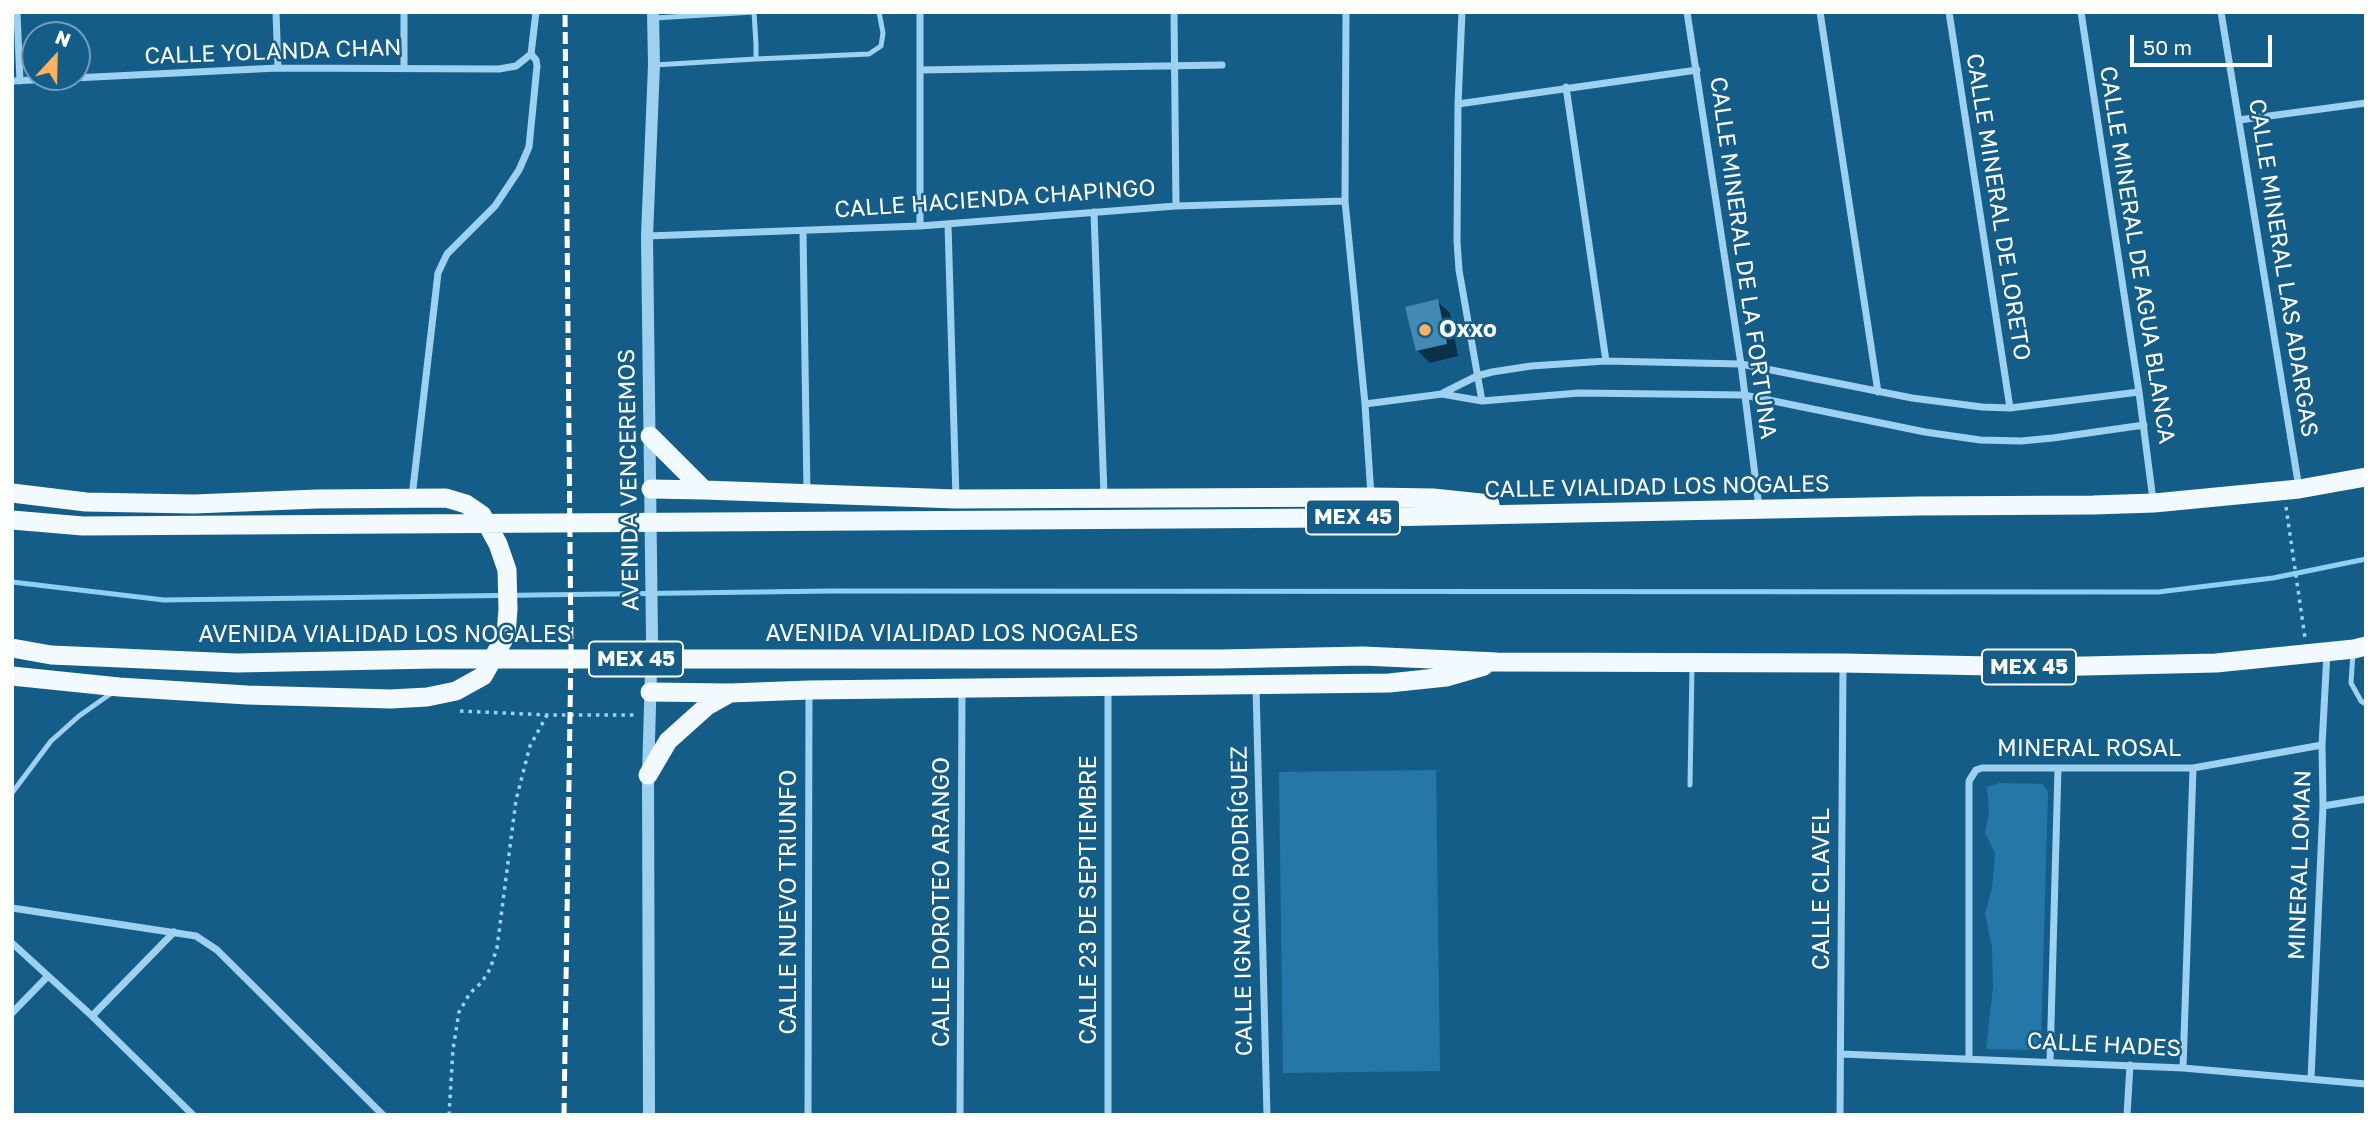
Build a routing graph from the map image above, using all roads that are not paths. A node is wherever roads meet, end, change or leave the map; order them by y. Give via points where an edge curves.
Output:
1 (17, 12) edge
2 (276, 12) edge
3 (404, 12) edge
4 (536, 12) edge
5 (754, 12) edge
6 (878, 12) edge
7 (920, 12) edge
8 (1174, 12) edge
9 (1346, 12) edge
10 (1462, 12) edge
11 (1687, 12) edge
12 (1820, 12) edge
13 (1949, 12) edge
14 (2081, 12) edge
15 (2221, 12) edge
16 (653, 15) edge
17 (531, 54) junction
18 (756, 59) junction
19 (1173, 64) junction
20 (654, 65) junction
21 (1223, 65) dead end
22 (404, 67) junction
23 (278, 68) junction
24 (920, 70) junction
25 (1697, 70) junction
26 (16, 81) edge
27 (1566, 87) junction
28 (2366, 103) edge
29 (1458, 104) junction
30 (2239, 120) junction
31 (1345, 201) junction
32 (1176, 206) junction
33 (1094, 212) junction
34 (948, 224) junction
35 (920, 226) junction
36 (803, 231) junction
37 (647, 236) junction
38 (1606, 361) junction
39 (1741, 364) junction
40 (1477, 376) junction
41 (1878, 392) junction
42 (2139, 392) junction
43 (1442, 394) junction
44 (1744, 395) junction
45 (1482, 401) junction
46 (1365, 404) junction
47 (2010, 408) junction
48 (2144, 425) junction
49 (650, 436) junction
50 (2366, 477) edge
51 (651, 489) junction
52 (2299, 489) junction
53 (704, 490) junction
54 (12, 493) edge
55 (807, 494) junction
56 (412, 497) junction
57 (1371, 497) junction
58 (956, 499) junction
59 (1104, 500) junction
60 (2154, 503) junction
61 (1759, 509) junction
62 (1557, 513) junction
63 (12, 520) edge
64 (12, 648) edge
65 (2360, 648) edge
66 (2327, 652) junction
67 (1497, 662) junction
68 (1692, 663) junction
69 (1843, 663) junction
70 (12, 676) edge
71 (1108, 686) junction
72 (1256, 686) junction
73 (119, 687) junction
74 (809, 690) junction
75 (962, 690) junction
76 (650, 692) junction
77 (730, 693) junction
78 (2366, 704) edge
79 (2322, 745) junction
80 (2058, 768) junction
81 (2193, 768) junction
82 (648, 775) junction
83 (1690, 785) dead end
84 (12, 793) edge
85 (2366, 799) edge
86 (2323, 806) junction
87 (12, 908) edge
88 (174, 932) junction
89 (12, 943) edge
90 (47, 977) junction
91 (12, 1013) edge
92 (92, 1016) junction
93 (1841, 1054) junction
94 (1969, 1059) junction
95 (2050, 1061) junction
96 (2130, 1065) junction
97 (2183, 1068) junction
98 (2311, 1079) junction
99 (2366, 1084) edge
100 (193, 1115) edge
101 (383, 1115) edge
102 (649, 1115) edge
103 (808, 1115) edge
104 (960, 1115) edge
105 (1108, 1115) edge
106 (1267, 1115) edge
107 (1840, 1115) edge
108 (2127, 1115) edge

1 - 26 street
2 - 23 street
3 - 22 street
4 - 17 street
5 - 16 lane
5 - 18 lane
6 - 18 lane via 882,39 869,54
7 - 24 street
8 - 19 street
9 - 31 street
10 - 29 street
11 - 25 street, CALLE MINERAL DE LA FORTUNA
12 - 41 street
13 - 47 street, CALLE MINERAL DE LORETO
14 - 42 street, CALLE MINERAL DE AGUA BLANCA
15 - 30 street, CALLE MINERAL LAS ADARGAS
16 - 20 street, AVENIDA VENCEREMOS
17 - 22 street, CALLE YOLANDA CHAN via 516,66 499,69
17 - 56 street via 537,66 529,148 495,206 447,254 438,273
18 - 20 lane
19 - 21 street
19 - 24 street
19 - 32 street
20 - 37 street, AVENIDA VENCEREMOS
22 - 23 street, CALLE YOLANDA CHAN
23 - 26 street, CALLE YOLANDA CHAN
24 - 35 street
25 - 27 street
25 - 39 street, CALLE MINERAL DE LA FORTUNA
27 - 29 street
27 - 38 street
28 - 30 street
29 - 40 street via 1459,270
30 - 52 street, CALLE MINERAL LAS ADARGAS
31 - 32 street, CALLE HACIENDA CHAPINGO
31 - 46 street
32 - 33 street, CALLE HACIENDA CHAPINGO
33 - 34 street, CALLE HACIENDA CHAPINGO
33 - 59 street
34 - 35 street, CALLE HACIENDA CHAPINGO
34 - 58 street
35 - 36 street, CALLE HACIENDA CHAPINGO
36 - 37 street, CALLE HACIENDA CHAPINGO
36 - 55 street
37 - 49 street, AVENIDA VENCEREMOS
38 - 39 street
38 - 40 street via 1531,366
39 - 41 street
39 - 44 street, CALLE MINERAL DE LA FORTUNA
40 - 43 street
40 - 45 street
41 - 47 street
42 - 47 street
42 - 48 street, CALLE MINERAL DE AGUA BLANCA
43 - 45 street
43 - 46 street
44 - 45 street via 1579,393
44 - 48 street via 1980,440 2021,441
44 - 61 street, CALLE MINERAL DE LA FORTUNA
46 - 57 street
48 - 60 street, CALLE MINERAL DE AGUA BLANCA
49 - 51 street, AVENIDA VENCEREMOS
49 - 53 highway
50 - 52 highway, CALLE VIALIDAD LOS NOGALES / MEX 45
51 - 53 highway
51 - 76 street, AVENIDA VENCEREMOS
52 - 60 highway, CALLE VIALIDAD LOS NOGALES / MEX 45
53 - 55 highway
54 - 56 highway via 86,502 194,504
55 - 58 highway
56 - 73 highway via 446,498 467,505 482,515 498,544 506,570 506,635 483,676 456,691 391,699
57 - 59 highway
57 - 62 highway via 1433,498
58 - 59 highway
60 - 61 highway, CALLE VIALIDAD LOS NOGALES / MEX 45
61 - 62 highway, CALLE VIALIDAD LOS NOGALES / MEX 45
62 - 63 highway, CALLE VIALIDAD LOS NOGALES / MEX 45 via 83,526
64 - 67 highway, AVENIDA VIALIDAD LOS NOGALES / MEX 45 via 51,655 237,663 1363,656
65 - 66 highway, MEX 45
65 - 78 lane via 2351,682
66 - 69 highway, MEX 45 via 2163,666
66 - 79 street, MINERAL LOMAN
67 - 68 highway, MEX 45
67 - 72 highway via 1415,682
68 - 69 highway, MEX 45
68 - 83 lane
69 - 93 street, CALLE CLAVEL
70 - 73 highway
71 - 72 highway
71 - 75 highway
71 - 105 street, CALLE 23 DE SEPTIEMBRE
72 - 106 street, CALLE IGNACIO RODRÍGUEZ
73 - 84 lane via 51,741
74 - 75 highway
74 - 77 highway
74 - 103 street, CALLE NUEVO TRIUNFO
75 - 104 street, CALLE DOROTEO ARANGO
76 - 77 highway
76 - 82 street, AVENIDA VENCEREMOS
77 - 82 highway via 707,706 668,741
79 - 81 street, MINERAL ROSAL
79 - 86 street, MINERAL LOMAN
80 - 81 street, MINERAL ROSAL
80 - 94 street, MINERAL ROSAL via 1982,768 1969,781
80 - 95 street
81 - 97 street
82 - 102 street, AVENIDA VENCEREMOS
85 - 86 street
86 - 98 street, MINERAL LOMAN
87 - 88 street
88 - 92 street
88 - 101 street via 196,936 217,950
89 - 90 street
90 - 91 street
90 - 92 street
92 - 100 street
93 - 94 street, CALLE HADES
93 - 107 street, CALLE CLAVEL
94 - 95 street, CALLE HADES
95 - 96 street, CALLE HADES
96 - 97 street, CALLE HADES
96 - 108 street
97 - 98 street, CALLE HADES
98 - 99 street, CALLE HADES

